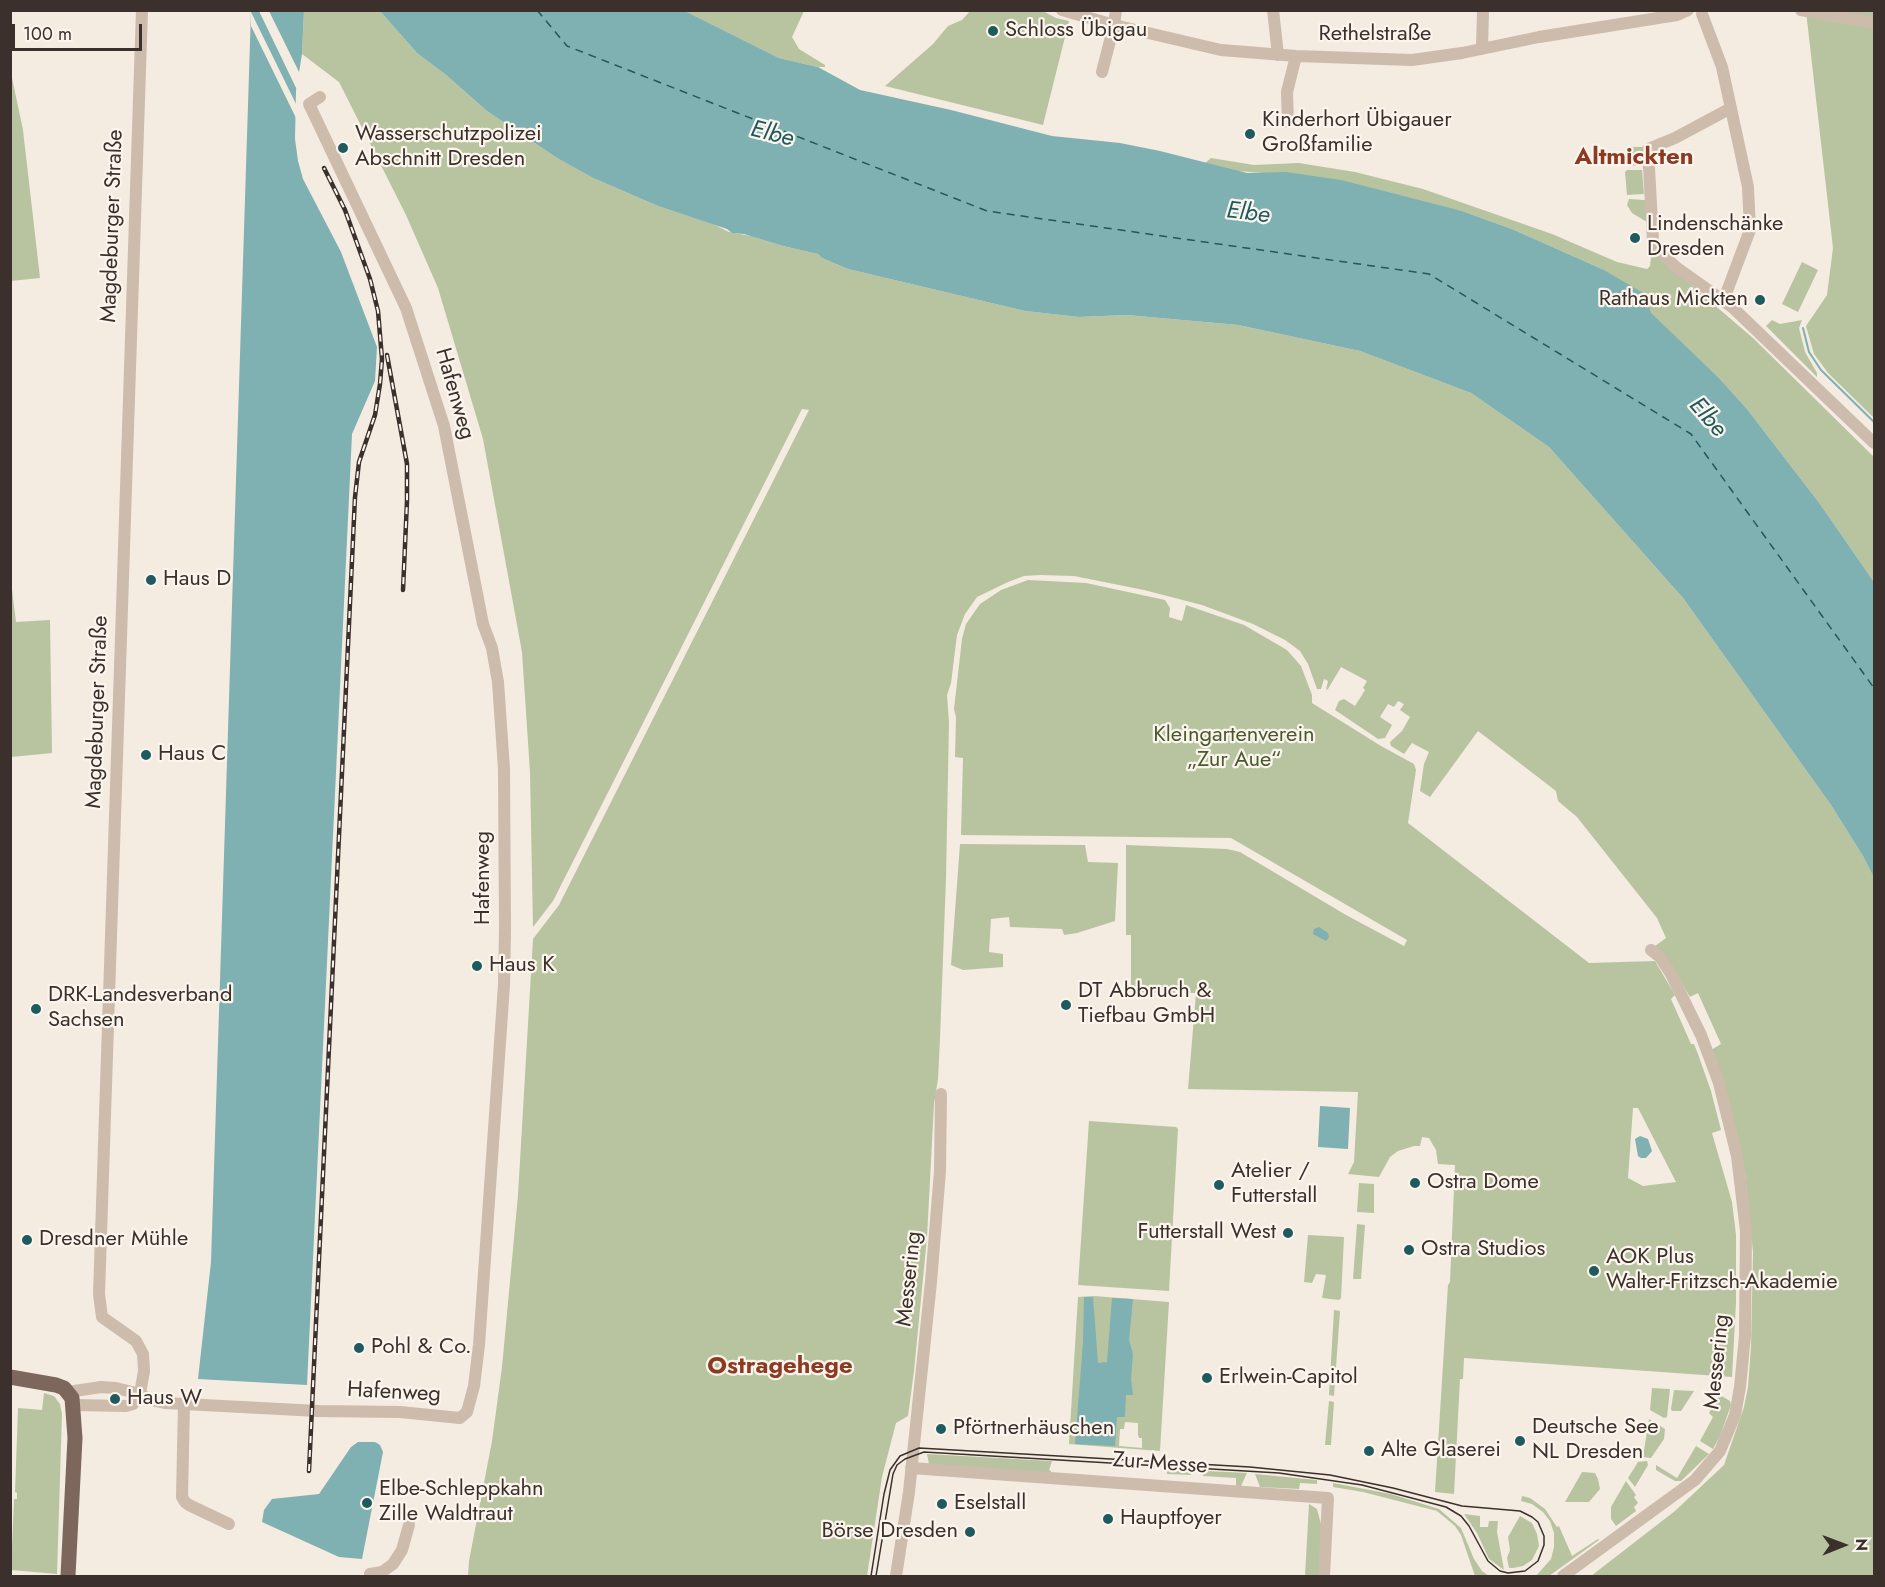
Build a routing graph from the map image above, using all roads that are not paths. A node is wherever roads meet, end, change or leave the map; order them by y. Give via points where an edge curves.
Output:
1 (142, 10) edge
2 (1062, 10) edge
3 (1116, 10) edge
4 (1273, 10) edge
5 (1483, 10) edge
6 (1688, 10) edge
7 (1801, 10) edge
8 (1701, 12) edge
9 (1875, 23) edge
10 (1114, 25) junction
11 (1482, 49) junction
12 (1278, 55) junction
13 (1296, 56) junction
14 (1102, 72) dead end
15 (320, 97) dead end
16 (1731, 108) junction
17 (1288, 122) dead end
18 (1724, 299) junction
19 (1875, 443) edge
20 (1651, 950) dead end
21 (941, 1094) dead end
22 (10, 1377) edge
23 (140, 1394) junction
24 (71, 1399) junction
25 (184, 1404) junction
26 (911, 1468) junction
27 (229, 1524) dead end
28 (409, 1525) dead end
29 (370, 1574) dead end
30 (68, 1576) edge
31 (896, 1576) edge
32 (1324, 1576) edge
33 (1563, 1576) edge

1 - 23 street, Magdeburger Straße via 99,1294 102,1317 140,1346 144,1371
2 - 10 street, Rethelstraße
3 - 10 street
4 - 12 street
5 - 11 street
6 - 11 street, Rethelstraße
7 - 9 street
8 - 16 street via 1722,68
10 - 12 street, Rethelstraße via 1220,50
10 - 14 street
11 - 13 street, Rethelstraße via 1412,60
12 - 13 street, Rethelstraße
13 - 17 street via 1287,92
15 - 25 street, Hafenweg via 309,104 406,308 444,426 498,682 504,769 505,940 479,1345 472,1395 467,1412 459,1418
16 - 18 street via 1748,187 1750,230
16 - 18 street via 1648,149 1653,241 1677,268
18 - 19 street
20 - 33 street, Messering via 1671,974 1701,1035 1719,1083 1737,1156 1746,1230 1740,1387 1736,1415 1720,1451 1695,1480
21 - 26 street, Messering via 935,1237
22 - 24 main road via 56,1385
23 - 24 street via 93,1389
23 - 24 street via 133,1404 126,1406
23 - 25 street, Hafenweg via 152,1400
24 - 30 main road via 75,1438
25 - 27 street via 182,1497 189,1505
26 - 31 street, Messering
26 - 32 street, Zur Messe via 1328,1498
28 - 29 street via 402,1550 393,1564

